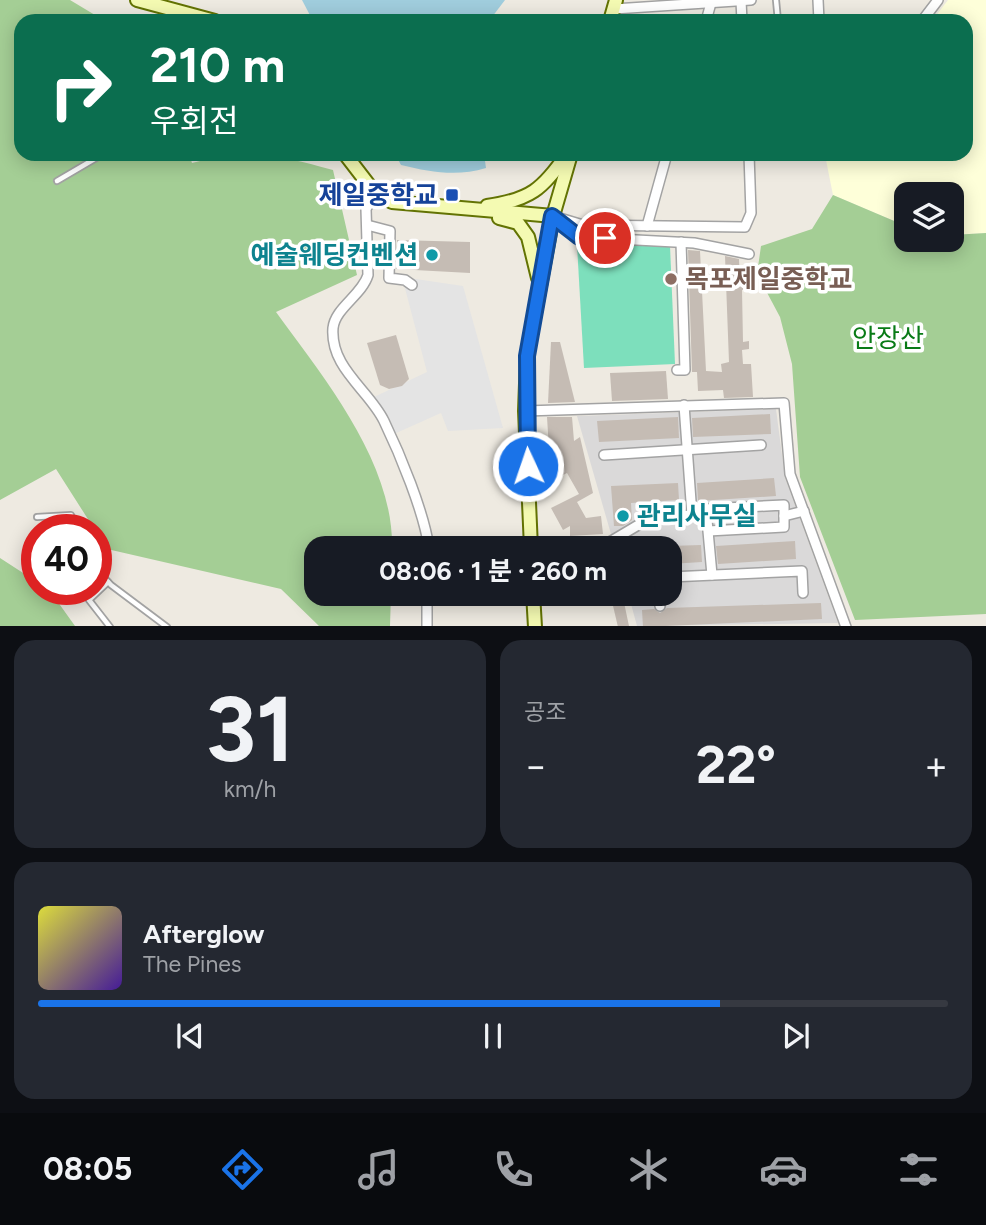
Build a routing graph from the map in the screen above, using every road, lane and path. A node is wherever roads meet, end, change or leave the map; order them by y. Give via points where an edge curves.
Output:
1 (137, 0) edge
2 (751, 0) edge
3 (938, 0) edge
4 (741, 1) edge
5 (711, 3) junction
6 (613, 12) edge
7 (189, 14) edge
8 (708, 14) edge
9 (927, 14) edge
10 (91, 161) edge
11 (351, 161) edge
12 (564, 161) edge
13 (567, 161) edge
14 (665, 161) edge
15 (749, 161) edge
16 (57, 181) dead end
17 (376, 193) junction
18 (464, 209) junction
19 (552, 216) junction
20 (367, 225) junction
21 (647, 226) junction
22 (681, 242) junction
23 (749, 254) dead end
24 (412, 285) dead end
25 (539, 290) junction
26 (677, 370) dead end
27 (684, 405) junction
28 (525, 411) junction
29 (761, 446) dead end
30 (687, 450) junction
31 (604, 455) dead end
32 (804, 511) junction
33 (707, 514) junction
34 (692, 515) junction
35 (784, 516) junction
36 (708, 531) junction
37 (425, 536) edge
38 (533, 536) edge
39 (620, 536) edge
40 (712, 575) junction
41 (682, 576) edge
42 (112, 585) edge
43 (803, 593) dead end
44 (93, 605) edge
45 (427, 606) edge
46 (534, 606) edge
47 (534, 612) junction
48 (110, 626) edge
49 (167, 626) edge
50 (427, 626) edge
51 (530, 626) edge
52 (538, 626) edge
53 (846, 626) edge

1 - 7 street
2 - 4 street
3 - 9 street
4 - 5 street
5 - 6 street
5 - 8 street
10 - 16 lane
11 - 17 street
12 - 18 street via 549,180 517,202
13 - 19 street
14 - 21 street
15 - 21 street via 751,213 745,228
17 - 18 street via 409,205
17 - 20 street via 366,209
18 - 19 street
18 - 25 street via 518,223 532,249
19 - 21 street via 583,225
19 - 22 street via 579,237
19 - 25 street
20 - 24 street via 390,231 389,278
20 - 37 street via 368,275 335,322 334,342 355,385 384,421
22 - 23 street
22 - 26 street via 685,370
25 - 28 street via 527,356
27 - 28 street
27 - 30 street
27 - 32 street via 785,403 790,474
28 - 38 street
29 - 30 street
30 - 31 street
30 - 34 street
32 - 35 street
32 - 53 street
33 - 34 street
33 - 35 street via 706,509 784,505
33 - 36 street
34 - 39 street via 650,518
35 - 36 street via 785,527
36 - 40 street
40 - 41 street
40 - 43 street via 802,571
42 - 49 lane
44 - 48 lane
45 - 50 street
46 - 47 street
47 - 51 street
47 - 52 street

